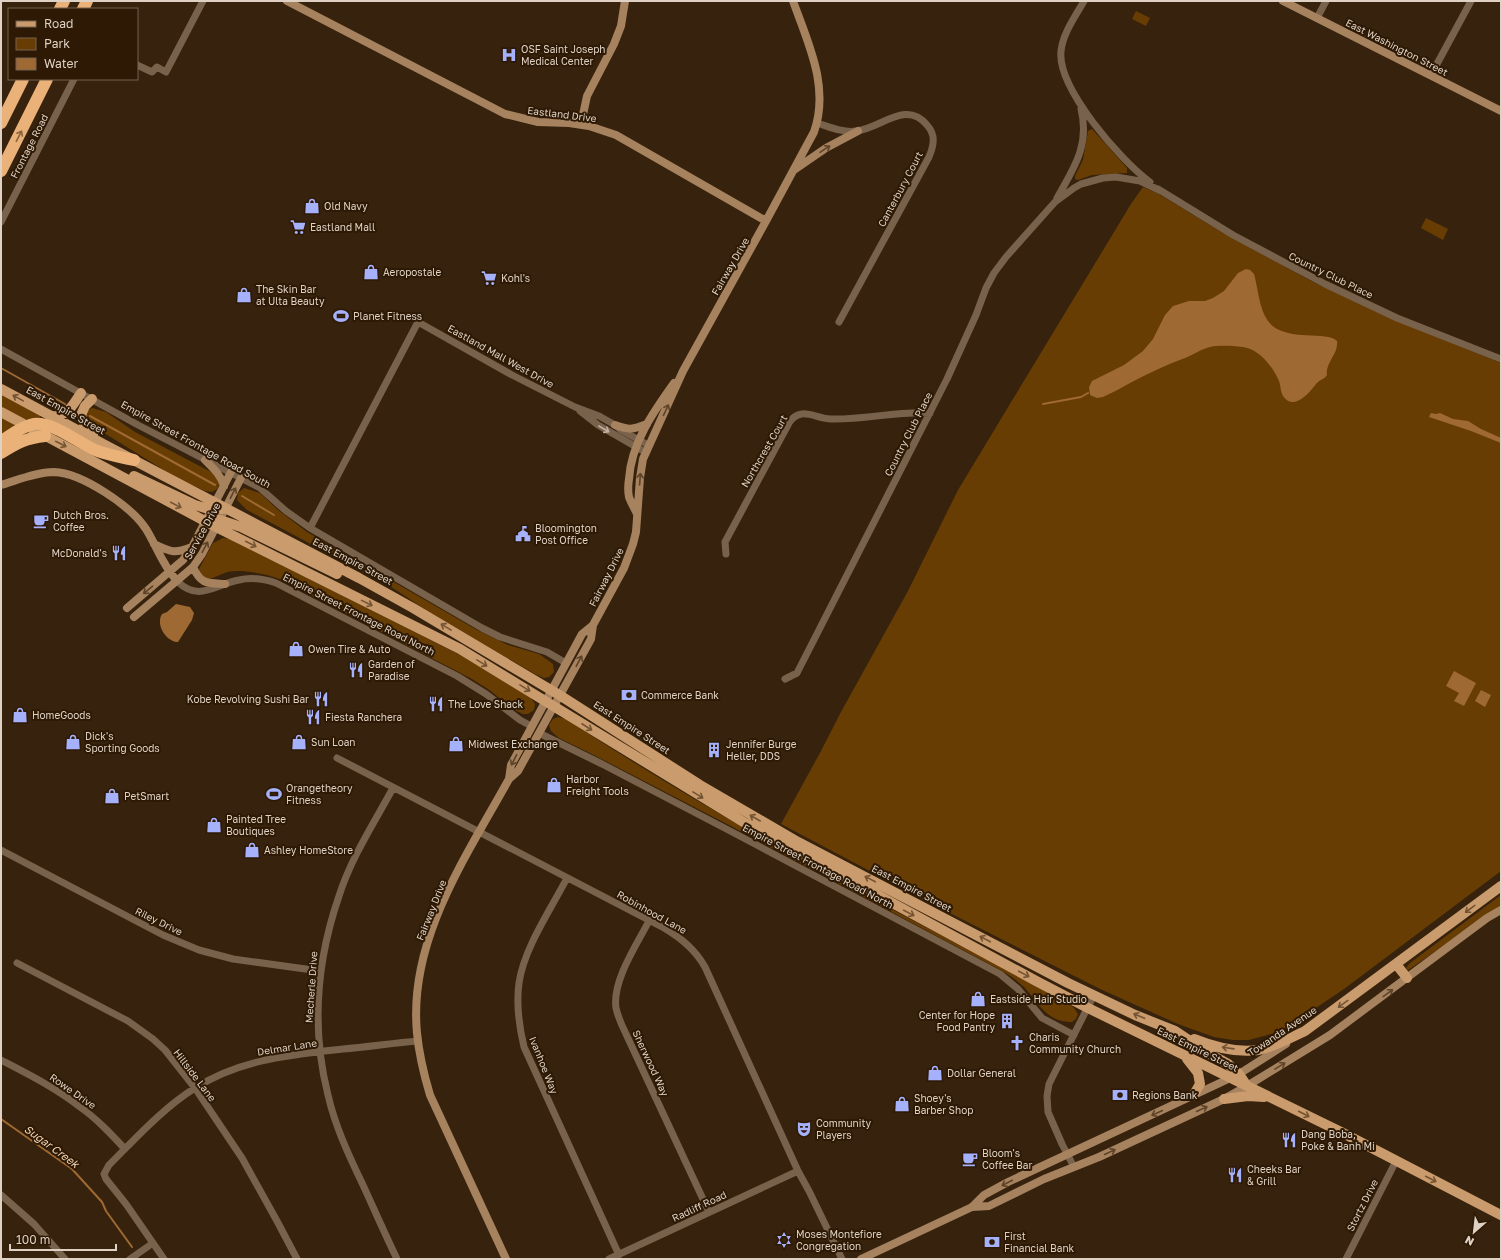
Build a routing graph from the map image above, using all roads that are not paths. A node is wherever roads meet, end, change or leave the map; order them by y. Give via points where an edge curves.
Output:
1 (203, 1) edge
2 (287, 1) edge
3 (625, 1) edge
4 (793, 1) edge
5 (1084, 1) edge
6 (1284, 1) edge
7 (1326, 1) edge
8 (1471, 1) edge
9 (1317, 18) junction
10 (138, 65) edge
11 (1431, 75) junction
12 (22, 80) edge
13 (46, 80) edge
14 (73, 80) edge
15 (1080, 103) junction
16 (1501, 111) edge
17 (1, 123) edge
18 (817, 123) junction
19 (581, 124) junction
20 (858, 131) junction
21 (794, 170) junction
22 (1, 171) edge
23 (1161, 191) junction
24 (1055, 202) junction
25 (766, 221) junction
26 (1, 222) edge
27 (839, 322) dead end
28 (1, 349) edge
29 (1501, 358) edge
30 (683, 371) junction
31 (1, 388) edge
32 (81, 393) junction
33 (92, 399) junction
34 (575, 407) junction
35 (1, 412) edge
36 (930, 413) junction
37 (52, 417) junction
38 (647, 424) junction
39 (615, 425) junction
40 (26, 426) junction
41 (45, 436) junction
42 (1, 441) edge
43 (103, 444) junction
44 (638, 444) junction
45 (647, 449) junction
46 (1, 452) edge
47 (134, 460) junction
48 (205, 460) junction
49 (111, 471) junction
50 (231, 472) junction
51 (241, 478) junction
52 (1, 485) edge
53 (224, 486) junction
54 (214, 506) junction
55 (226, 509) junction
56 (638, 514) junction
57 (206, 521) junction
58 (218, 523) junction
59 (310, 528) junction
60 (154, 544) junction
61 (192, 547) junction
62 (726, 554) dead end
63 (193, 567) junction
64 (170, 572) junction
65 (359, 578) junction
66 (178, 581) junction
67 (225, 584) junction
68 (126, 608) dead end
69 (134, 617) dead end
70 (593, 625) junction
71 (566, 663) junction
72 (785, 679) dead end
73 (551, 690) junction
74 (561, 696) junction
75 (550, 703) junction
76 (532, 726) junction
77 (539, 733) junction
78 (337, 758) dead end
79 (509, 779) junction
80 (392, 788) junction
81 (479, 833) junction
82 (1, 850) edge
83 (567, 878) junction
84 (1501, 886) edge
85 (1501, 910) edge
86 (649, 921) junction
87 (18, 963) dead end
88 (1396, 964) junction
89 (320, 971) junction
90 (1407, 978) junction
91 (1094, 995) junction
92 (1088, 1008) junction
93 (1175, 1031) junction
94 (1305, 1031) junction
95 (1074, 1035) junction
96 (418, 1041) junction
97 (319, 1052) junction
98 (1184, 1055) junction
99 (1, 1060) edge
100 (1234, 1076) junction
101 (1247, 1086) junction
102 (195, 1088) junction
103 (1193, 1096) junction
104 (1269, 1097) junction
105 (1224, 1099) junction
106 (125, 1149) junction
107 (1068, 1155) junction
108 (1396, 1161) junction
109 (1074, 1167) junction
110 (798, 1171) junction
111 (1, 1195) edge
112 (972, 1207) junction
113 (709, 1212) junction
114 (1501, 1215) edge
115 (153, 1243) junction
116 (619, 1255) junction
117 (64, 1259) edge
118 (130, 1259) edge
119 (164, 1259) edge
120 (296, 1259) edge
121 (397, 1259) edge
122 (506, 1259) edge
123 (610, 1259) edge
124 (842, 1259) edge
125 (861, 1259) edge
126 (1346, 1259) edge

1 - 10 street via 166,72 157,67 152,72
2 - 19 main road, Eastland Drive via 505,114 538,122
3 - 19 main road via 621,26 587,96
4 - 18 main road, Fairway Drive via 819,79 820,105
5 - 15 street, Country Club Place via 1065,36 1061,52 1064,72
6 - 9 main road, East Washington Street
7 - 9 street
8 - 11 street
9 - 11 main road, East Washington Street
11 - 16 main road, East Washington Street
12 - 17 highway
22 -> 13 highway
14 - 26 street, Frontage Road
15 - 23 street, Country Club Place via 1116,151 1143,178
15 - 24 street, Country Club Place via 1084,130 1082,147 1076,166
18 - 20 street, Canterbury Court via 847,132
18 - 21 main road, Fairway Drive
19 - 25 main road, Eastland Drive via 625,140
21 -> 20 main road via 826,148
20 - 27 street, Canterbury Court via 908,114 917,117 928,126 933,134 933,144 929,157
21 - 25 main road, Fairway Drive
23 - 24 street, Country Club Place via 1140,181 1103,178 1081,184
23 - 29 street, Country Club Place via 1233,235 1325,284 1397,318
24 - 36 street, Country Club Place via 1024,235 994,273 956,361
25 - 30 main road, Fairway Drive
28 - 32 street, Empire Street Frontage Road South
30 - 38 main road, Fairway Drive
45 -> 30 main road, Fairway Drive
37 -> 31 main road, East Empire Street
32 - 33 street, Empire Street Frontage Road South
32 - 37 main road via 68,411
33 - 43 main road via 82,412 82,423
33 - 48 street, Empire Street Frontage Road South
34 - 39 street, Eastland Mall West Drive
34 -> 44 street, Eastland Mall West Drive via 598,425
34 - 59 street, Eastland Mall West Drive via 418,322
35 - 40 main road, East Empire Street
36 - 62 street, Northcrest Court via 914,412 832,420 804,413 796,416 725,542
36 - 72 street, Country Club Place via 797,673
37 - 43 main road, East Empire Street
38 - 39 main road via 628,430
38 - 44 main road, Fairway Drive
39 - 44 street, Eastland Mall West Drive
40 - 41 main road, East Empire Street
40 - 42 highway
40 - 47 highway via 46,425 96,450
41 - 46 highway via 32,437
41 -> 49 main road, East Empire Street
43 - 47 main road, East Empire Street
44 - 45 street, Eastland Mall West Drive
44 - 56 main road, Fairway Drive via 631,464 628,488 629,497
56 -> 45 main road, Fairway Drive via 641,468
47 - 54 main road, East Empire Street
48 - 50 street, Empire Street Frontage Road South
48 - 53 main road via 221,477
49 - 54 main road via 122,471 195,505 205,508
49 -> 57 main road, East Empire Street
50 - 51 street, Empire Street Frontage Road South
50 - 53 main road, Service Drive
55 -> 51 main road, Service Drive
51 - 59 street, Empire Street Frontage Road South via 266,493
52 - 60 main road, Empire Street Frontage Road North via 45,473 69,474 123,504 141,521
53 - 54 main road, Service Drive
54 - 55 main road, East Empire Street
54 - 57 main road, Service Drive
55 - 58 main road, Service Drive
55 - 65 main road, East Empire Street
56 - 70 main road, Fairway Drive via 630,555
57 - 58 main road, East Empire Street
57 - 61 main road, Service Drive
63 -> 58 main road, Service Drive
58 - 65 main road via 241,527 341,576
58 -> 75 main road, East Empire Street via 460,649
59 - 71 street, Empire Street Frontage Road South via 482,628 500,637 547,652
60 - 61 main road via 168,551 178,552
60 - 64 main road, Empire Street Frontage Road North
61 - 64 main road, Service Drive
63 - 66 main road, Service Drive
63 - 67 main road via 200,580
64 - 66 main road, Empire Street Frontage Road North
64 -> 68 main road, Service Drive
73 -> 65 main road, East Empire Street
66 - 67 street, Empire Street Frontage Road North via 186,588 202,592
66 - 69 main road, Service Drive
67 - 76 street, Empire Street Frontage Road North via 254,579 268,580 285,587 457,676
70 - 71 main road, Fairway Drive via 582,634
74 -> 70 main road, Fairway Drive via 591,639
71 - 73 main road, Fairway Drive
73 - 74 main road, East Empire Street
73 - 75 main road, Fairway Drive
74 - 75 main road, Fairway Drive
91 -> 74 main road, East Empire Street via 758,820
75 - 76 main road, Fairway Drive
75 - 77 main road, Fairway Drive
75 -> 92 main road, East Empire Street via 767,836
76 -> 79 main road, Fairway Drive via 511,765
77 - 79 main road, Fairway Drive via 518,771
77 - 95 street, Empire Street Frontage Road North via 727,829 1000,974 1018,989 1042,1018
78 - 80 street, Robinhood Lane
79 - 81 main road, Fairway Drive
80 - 81 street, Robinhood Lane
80 - 89 street, Mecherle Drive via 347,874 327,936
81 - 83 street, Robinhood Lane
81 - 96 main road, Fairway Drive via 452,882 429,937 417,992
82 - 89 street, Riley Drive via 162,935 198,950 233,959
83 - 86 street, Robinhood Lane
83 - 116 street, Ivanhoe Way via 530,948 522,969 518,1019 524,1047
84 -> 88 main road, Towanda Avenue
85 - 90 main road, Towanda Avenue
86 - 110 street, Robinhood Lane via 684,941 703,963
86 - 113 street, Sherwood Way via 626,966 618,987 616,1007 626,1034
87 - 102 street, Hillside Lane via 140,1029 165,1050
88 - 90 main road
88 -> 94 main road, Towanda Avenue
89 - 97 street, Mecherle Drive
101 -> 90 main road, Towanda Avenue via 1330,1035
91 - 92 street
93 -> 91 main road, East Empire Street
92 - 95 street
92 - 98 main road, East Empire Street
94 -> 93 main road via 1258,1050 1226,1049
93 - 100 main road, East Empire Street via 1228,1064
94 - 100 main road, Towanda Avenue
95 - 107 street via 1049,1084 1047,1096 1048,1112
96 - 97 street, Delmar Lane
96 - 122 main road, Fairway Drive via 430,1095
97 - 102 street, Delmar Lane via 259,1060 237,1067
97 - 121 street, Mecherle Drive via 328,1096 347,1152
98 - 100 main road, East Empire Street
98 - 103 main road via 1198,1073 1200,1084
99 - 106 street, Rowe Drive via 66,1096 91,1115
100 - 101 main road, East Empire Street
100 - 103 main road, Towanda Avenue
101 - 104 main road, East Empire Street
101 - 105 main road, Towanda Avenue
102 - 106 street, Delmar Lane via 166,1110
102 - 120 street, Hillside Lane via 253,1176
103 -> 107 main road, Towanda Avenue
104 - 105 main road
104 -> 108 main road, East Empire Street
109 -> 105 main road, Towanda Avenue
106 - 115 street, Delmar Lane via 109,1164 104,1174
107 - 109 street
107 -> 112 main road, Towanda Avenue via 984,1195
108 -> 114 main road, East Empire Street
108 - 126 street, Stortz Drive
109 - 112 main road, Towanda Avenue via 989,1206
110 - 113 street, Radliff Road
110 - 124 street, Robinhood Lane
111 - 117 street via 34,1224
112 - 125 main road, Towanda Avenue
113 - 116 street, Radliff Road
115 - 118 street
115 - 119 street
116 - 123 street, Radliff Road

